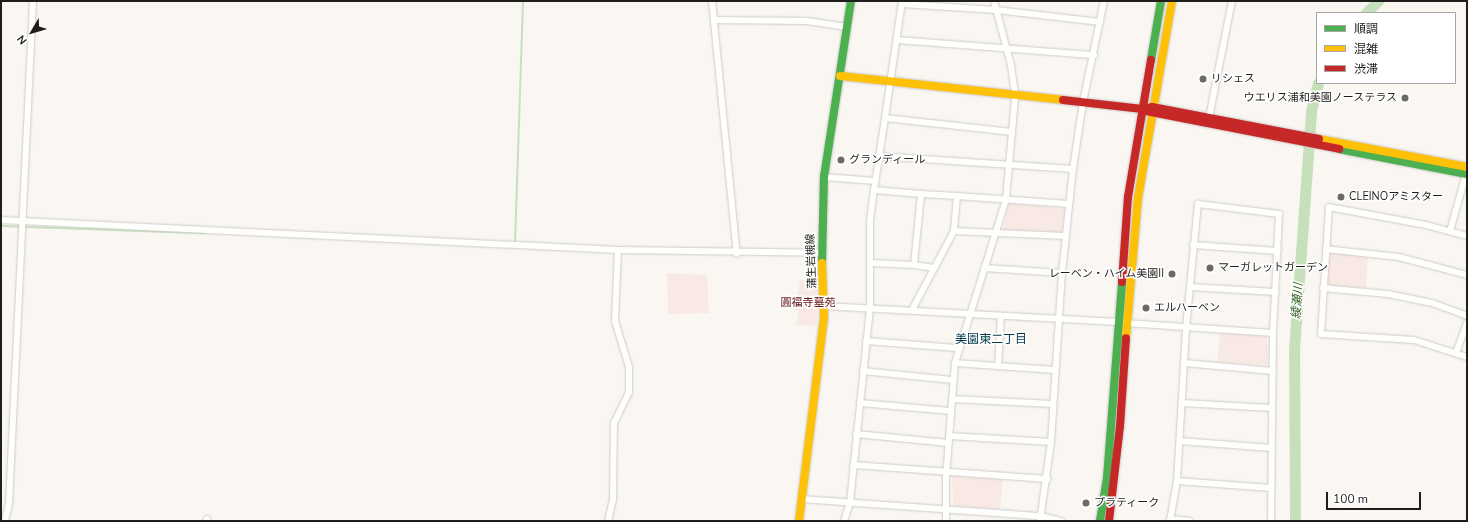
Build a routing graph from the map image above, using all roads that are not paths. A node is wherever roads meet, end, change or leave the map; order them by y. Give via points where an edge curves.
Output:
1 (33, 1) edge
2 (712, 1) edge
3 (851, 1) edge
4 (994, 1) edge
5 (1104, 1) edge
6 (1161, 1) edge
7 (1172, 1) edge
8 (1232, 1) edge
9 (902, 2) edge
10 (996, 10) junction
11 (714, 20) junction
12 (1100, 22) junction
13 (847, 27) junction
14 (896, 40) junction
15 (1006, 46) junction
16 (1094, 55) junction
17 (840, 76) junction
18 (891, 81) junction
19 (1015, 94) junction
20 (1083, 102) junction
21 (1142, 109) junction
22 (1151, 110) junction
23 (885, 118) junction
24 (1209, 118) junction
25 (1012, 132) junction
26 (1292, 136) junction
27 (878, 156) junction
28 (1009, 165) junction
29 (1073, 169) junction
30 (1467, 172) edge
31 (824, 177) junction
32 (875, 181) junction
33 (874, 190) junction
34 (921, 194) junction
35 (957, 196) junction
36 (1006, 199) junction
37 (1069, 204) junction
38 (1, 220) edge
39 (23, 221) junction
40 (954, 231) junction
41 (1450, 231) junction
42 (996, 234) junction
43 (1064, 236) junction
44 (1467, 236) edge
45 (1193, 245) junction
46 (1326, 249) junction
47 (618, 250) junction
48 (1278, 251) junction
49 (822, 253) junction
50 (737, 254) junction
51 (871, 263) junction
52 (914, 265) junction
53 (934, 268) junction
54 (984, 268) junction
55 (1062, 272) junction
56 (1467, 275) edge
57 (1190, 287) junction
58 (1323, 288) junction
59 (1276, 292) junction
60 (824, 306) junction
61 (870, 308) junction
62 (912, 310) junction
63 (969, 313) junction
64 (1001, 316) junction
65 (1467, 316) edge
66 (1059, 319) junction
67 (1122, 323) junction
68 (1467, 323) edge
69 (1186, 328) junction
70 (1273, 333) junction
71 (866, 341) junction
72 (957, 348) junction
73 (1456, 353) junction
74 (1467, 357) edge
75 (954, 363) junction
76 (1184, 363) junction
77 (998, 366) junction
78 (1055, 370) junction
79 (863, 371) junction
80 (1273, 371) junction
81 (953, 380) junction
82 (952, 399) junction
83 (860, 403) junction
84 (1182, 403) junction
85 (1053, 404) junction
86 (1272, 408) junction
87 (951, 411) junction
88 (856, 434) junction
89 (949, 436) junction
90 (1180, 441) junction
91 (1051, 442) junction
92 (949, 443) junction
93 (1272, 448) junction
94 (853, 465) junction
95 (946, 471) junction
96 (1047, 479) junction
97 (1177, 481) junction
98 (1271, 488) junction
99 (802, 499) junction
100 (850, 502) junction
101 (947, 510) junction
102 (1040, 518) edge
103 (1170, 520) edge
104 (5, 521) edge
105 (608, 521) edge
106 (799, 521) edge
107 (844, 521) edge
108 (946, 521) edge
109 (1061, 521) edge
110 (1100, 521) edge
111 (1109, 521) edge
112 (1190, 521) edge
113 (1271, 521) edge

1 - 39 street
2 - 11 street
3 - 13 street, 蒲生岩槻線
4 - 10 street
5 - 12 street
6 - 21 street
7 - 22 street
8 - 24 street
9 - 10 street
9 - 14 street
10 - 12 street
10 - 15 street
11 - 13 street via 807,21
11 - 50 street
12 - 16 street
13 - 17 street, 蒲生岩槻線
14 - 15 street
14 - 18 street
15 - 16 street
15 - 19 street
16 - 20 street
17 - 18 street
17 - 31 street, 蒲生岩槻線
18 - 19 street
18 - 23 street
19 - 20 street
19 - 25 street
20 - 21 street
20 - 29 street
21 - 22 street
21 - 67 street via 1128,197
22 - 24 street
22 - 26 street
22 - 67 street
23 - 25 street
23 - 27 street
24 - 26 street
25 - 28 street
26 - 30 street via 1329,139
26 - 30 street via 1327,148
27 - 28 street
27 - 32 street
28 - 29 street
28 - 36 street
29 - 37 street
30 - 41 street
31 - 32 street
31 - 49 street, 蒲生岩槻線
32 - 33 street
33 - 34 street
33 - 51 street via 870,221
34 - 35 street
34 - 52 street
35 - 36 street
35 - 40 street
36 - 37 street
36 - 42 street
37 - 43 street
38 - 39 street
39 - 47 street
39 - 104 street via 9,503
40 - 42 street
40 - 53 street
41 - 44 street
41 - 46 street via 1329,207
42 - 43 street
42 - 54 street
43 - 55 street
45 - 48 street
45 - 48 street via 1198,204 1279,214
45 - 57 street
46 - 56 street via 1399,257
46 - 58 street
47 - 50 street
47 - 105 street via 615,320 629,367 629,392 614,423 613,500
48 - 59 street
49 - 50 street
49 - 60 street, 蒲生岩槻線
51 - 52 street
51 - 61 street
52 - 53 street
53 - 62 street
54 - 55 street
54 - 63 street
55 - 66 street
57 - 59 street
57 - 69 street
58 - 65 street via 1388,294 1432,303
58 - 73 street via 1321,334 1414,340
59 - 70 street
60 - 61 street
60 - 99 street, 蒲生岩槻線
61 - 62 street
61 - 71 street
62 - 63 street
63 - 64 street
63 - 72 street
64 - 66 street
64 - 77 street
66 - 67 street
66 - 78 street
67 - 69 street
67 - 110 street via 1107,478
67 - 111 street via 1120,426
68 - 73 street
69 - 70 street
69 - 76 street
70 - 80 street
71 - 72 street
71 - 79 street
72 - 75 street
73 - 74 street
75 - 77 street
75 - 81 street
76 - 80 street
76 - 84 street
77 - 78 street
78 - 85 street
79 - 81 street
79 - 83 street
80 - 86 street
81 - 82 street
82 - 85 street
82 - 87 street
83 - 87 street
83 - 88 street
84 - 86 street
84 - 90 street
85 - 91 street
86 - 93 street
87 - 89 street
88 - 92 street
88 - 94 street
89 - 91 street
89 - 92 street
90 - 93 street
90 - 97 street
91 - 96 street
92 - 95 street
93 - 98 street
94 - 95 street
94 - 100 street
95 - 96 street
95 - 101 street
96 - 102 street
97 - 98 street
97 - 103 street
98 - 113 street
99 - 100 street
99 - 106 street, 蒲生岩槻線
100 - 101 street
100 - 107 street
101 - 102 street
101 - 108 street
102 - 109 street
103 - 112 street

